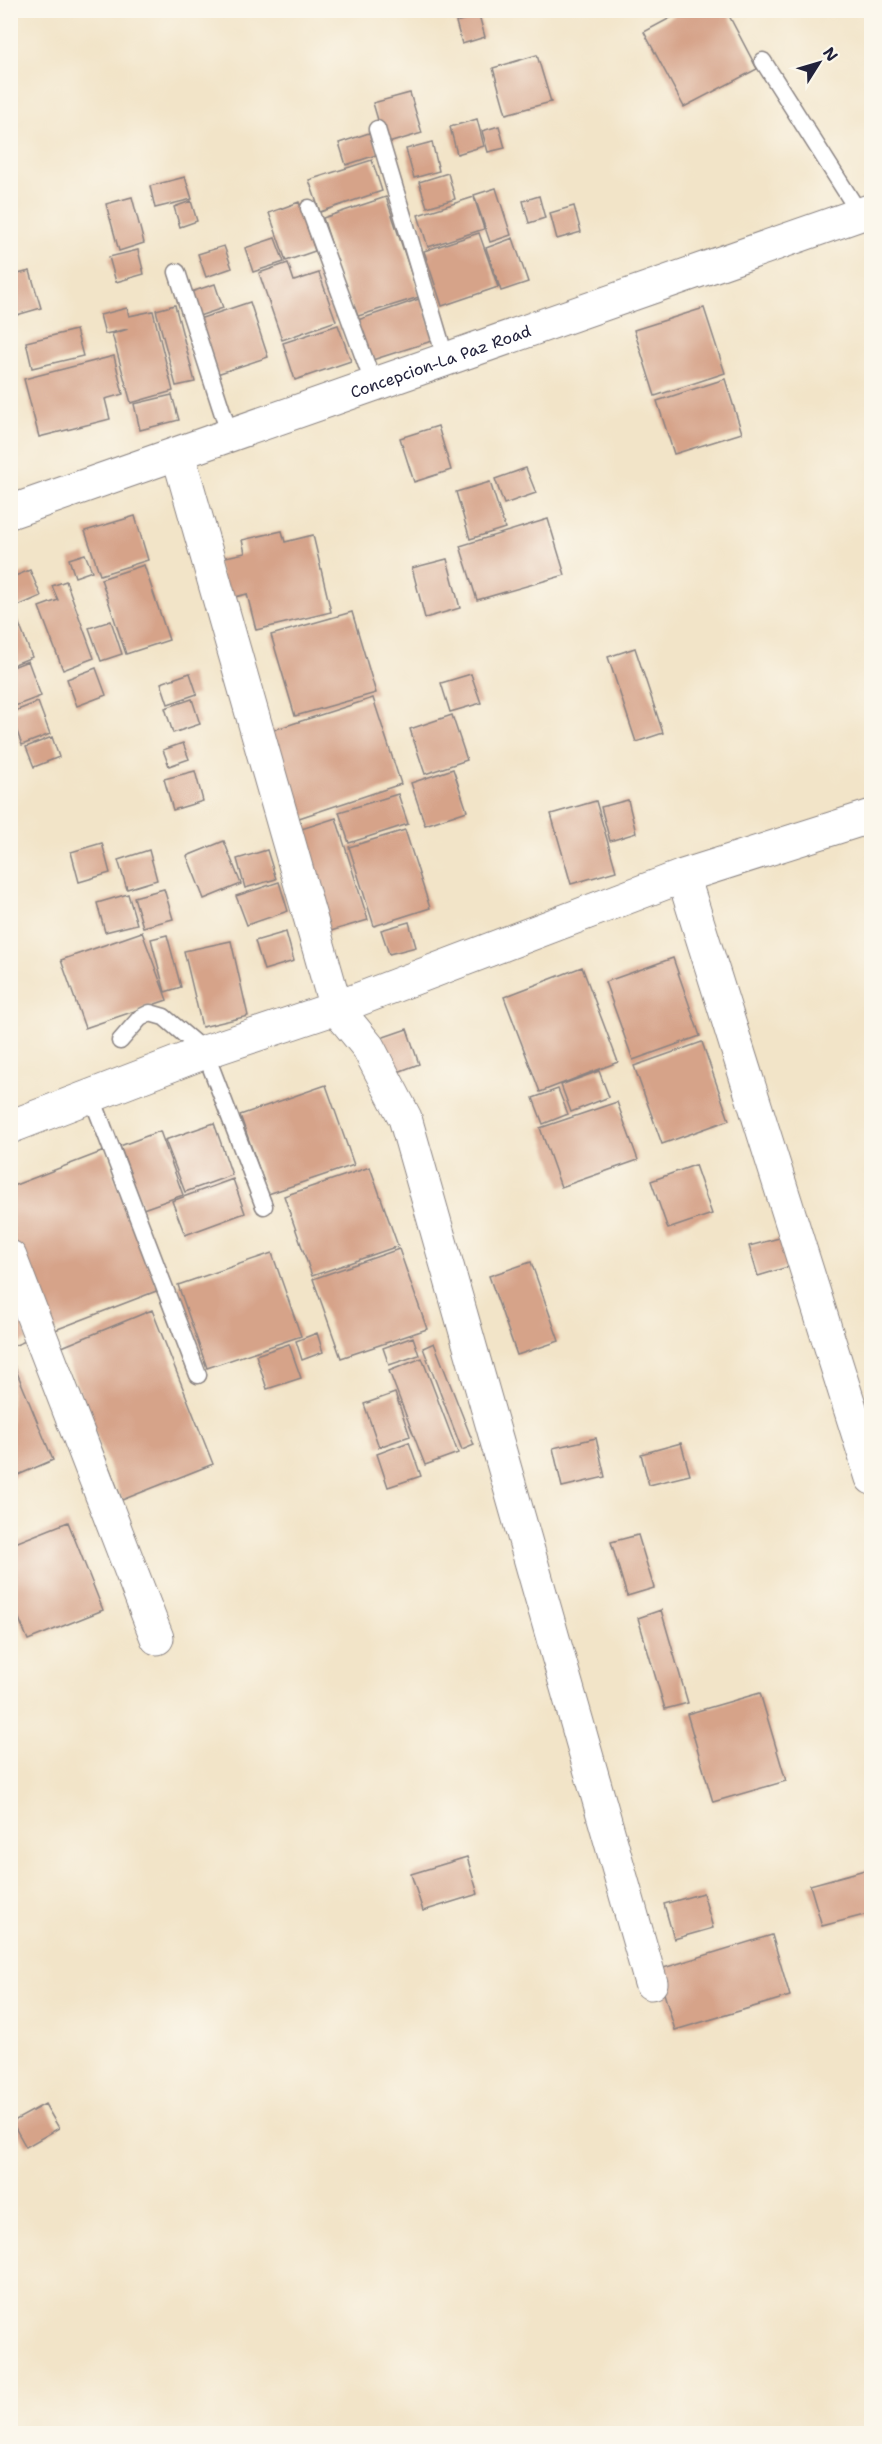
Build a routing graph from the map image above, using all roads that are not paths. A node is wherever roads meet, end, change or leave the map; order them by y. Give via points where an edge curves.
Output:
1 (763, 61) dead end
2 (377, 129) dead end
3 (309, 208) dead end
4 (866, 212) edge
5 (177, 272) dead end
6 (446, 360) junction
7 (374, 385) junction
8 (230, 436) junction
9 (178, 454) junction
10 (10, 512) edge
11 (872, 816) edge
12 (683, 876) junction
13 (336, 1008) junction
14 (120, 1041) dead end
15 (205, 1052) junction
16 (91, 1095) junction
17 (10, 1127) edge
18 (264, 1206) dead end
19 (10, 1257) edge
20 (198, 1375) dead end
21 (872, 1478) edge
22 (157, 1638) dead end
23 (651, 1983) dead end

1 - 4 lane
2 - 6 lane
3 - 7 lane
4 - 6 street, Concepcion-La Paz Road
5 - 8 lane
6 - 7 street, Concepcion-La Paz Road
7 - 8 street, Concepcion-La Paz Road
8 - 9 street, Concepcion-La Paz Road
9 - 10 street, Concepcion-La Paz Road
9 - 13 street
11 - 12 street
12 - 13 street
12 - 21 street
13 - 15 street
13 - 23 street via 368,1047 405,1118
14 - 15 lane via 140,1018 150,1013 164,1017
15 - 16 street
15 - 18 lane
16 - 17 street
16 - 20 lane
19 - 22 street

